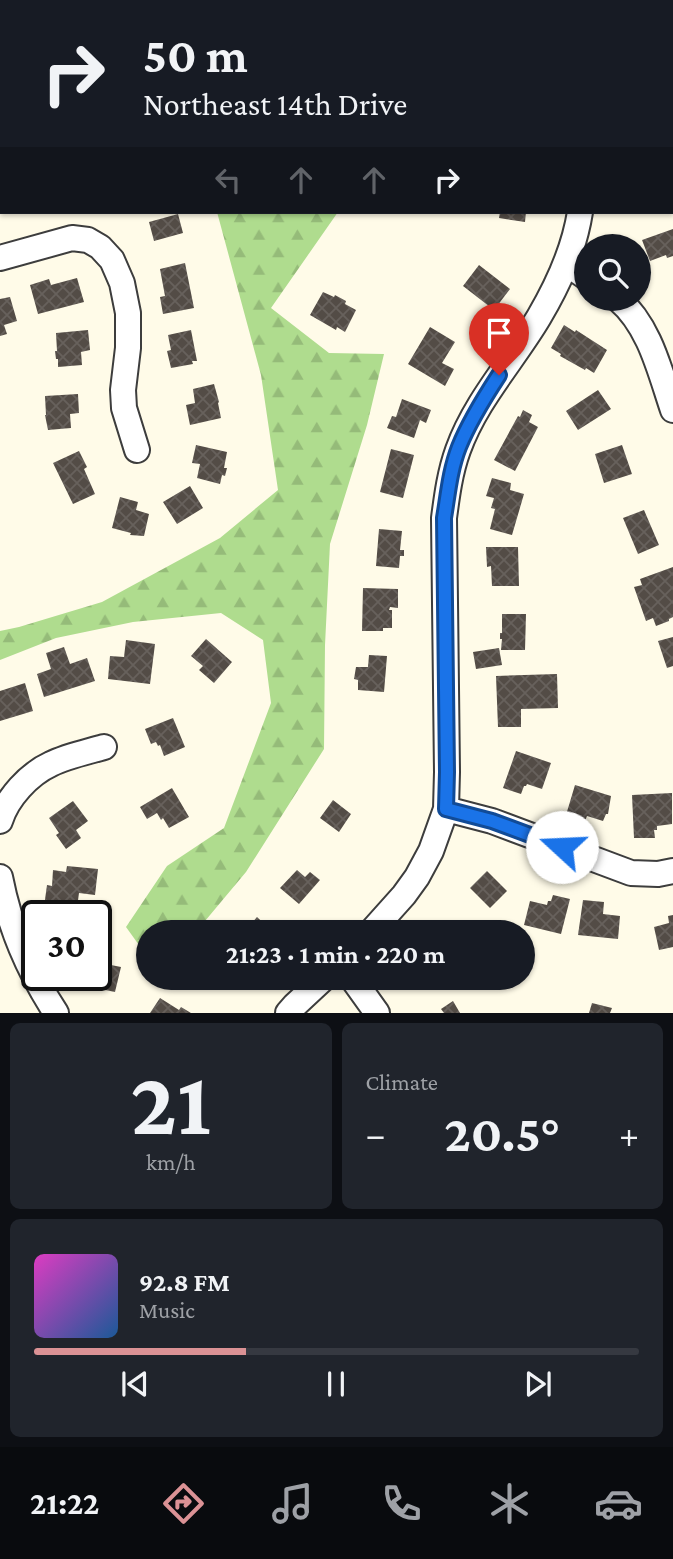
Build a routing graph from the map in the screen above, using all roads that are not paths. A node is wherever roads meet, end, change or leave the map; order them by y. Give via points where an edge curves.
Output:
1 (580, 214) edge
2 (579, 234) edge
3 (0, 258) edge
4 (574, 275) edge
5 (629, 311) edge
6 (673, 410) edge
7 (137, 450) dead end
8 (104, 747) dead end
9 (446, 809) junction
10 (0, 821) edge
11 (673, 871) edge
12 (0, 877) edge
13 (382, 920) edge
14 (311, 990) edge
15 (361, 990) edge
16 (56, 1013) edge
17 (288, 1013) edge
18 (377, 1013) edge

1 - 2 street
3 - 7 street via 72,238 88,240 112,260 128,313 124,408
4 - 9 street via 484,397 458,448 449,482 444,518
5 - 6 street via 651,346
8 - 10 street via 51,763 32,775
9 - 11 street via 492,821 631,873
9 - 13 street via 417,877
12 - 16 street via 18,943
14 - 17 street
15 - 18 street

